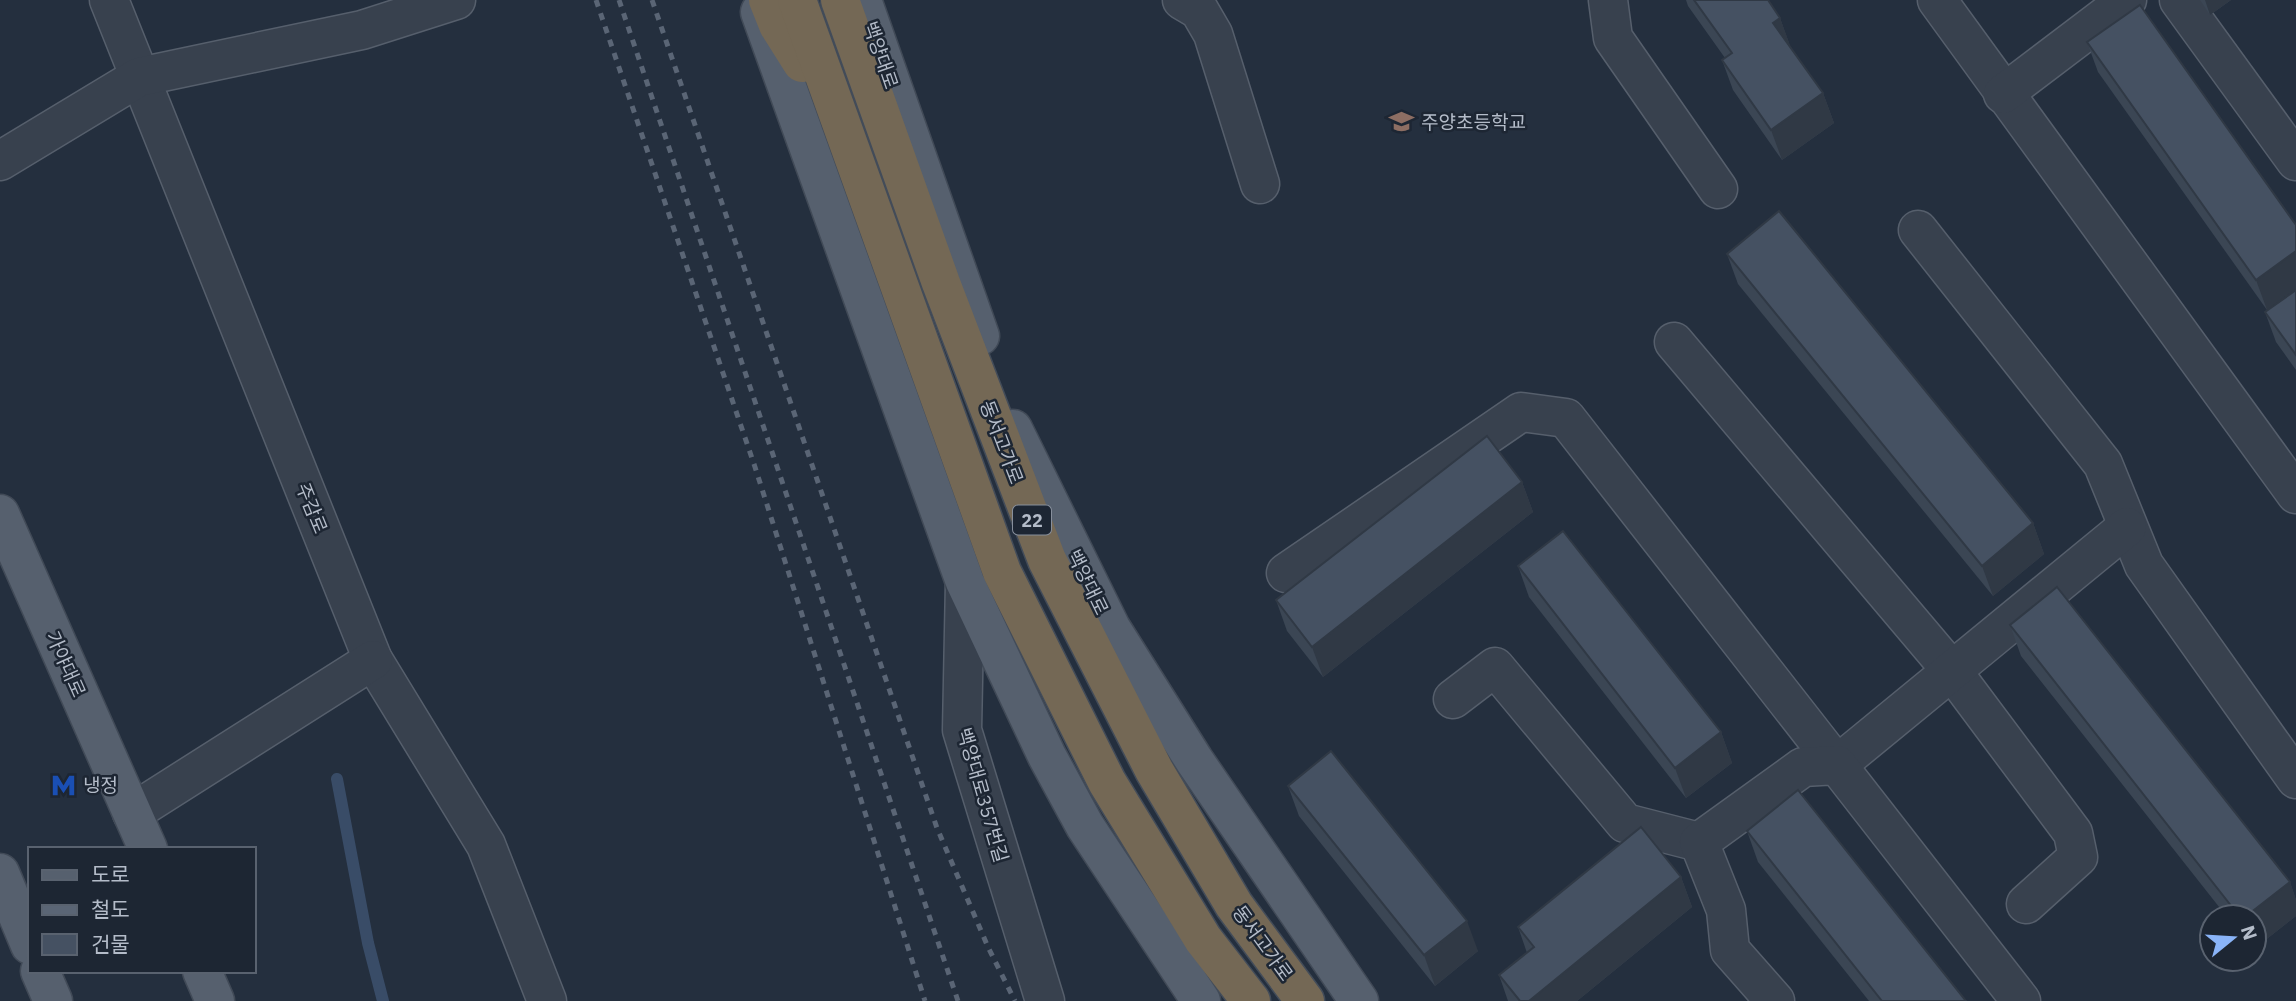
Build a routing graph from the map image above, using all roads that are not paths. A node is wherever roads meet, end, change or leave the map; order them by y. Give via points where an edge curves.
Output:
1 (108, 0) edge
2 (456, 0) edge
3 (755, 0) edge
4 (768, 0) edge
5 (797, 0) edge
6 (840, 0) edge
7 (862, 0) edge
8 (1182, 0) edge
9 (1608, 0) edge
10 (1937, 0) edge
11 (2127, 0) edge
12 (2179, 0) edge
13 (139, 77) junction
14 (2003, 94) junction
15 (846, 132) junction
16 (0, 161) edge
17 (2296, 161) edge
18 (1260, 184) dead end
19 (1718, 189) dead end
20 (1919, 230) dead end
21 (1674, 342) dead end
22 (2296, 494) edge
23 (0, 514) edge
24 (2127, 527) junction
25 (1286, 573) dead end
26 (965, 582) junction
27 (373, 660) junction
28 (1952, 671) junction
29 (1453, 699) dead end
30 (1837, 765) junction
31 (2296, 779) edge
32 (132, 813) junction
33 (1699, 842) junction
34 (147, 847) edge
35 (4, 894) edge
36 (2026, 904) dead end
37 (28, 942) edge
38 (41, 973) edge
39 (203, 973) edge
40 (52, 1001) edge
41 (215, 1001) edge
42 (547, 1001) edge
43 (1045, 1001) edge
44 (1201, 1001) edge
45 (1251, 1001) edge
46 (1305, 1001) edge
47 (1359, 1001) edge
48 (1775, 1001) edge
49 (2021, 1001) edge

1 - 13 street, 주감로
2 - 13 street via 362,30
3 - 26 main road
4 - 15 highway via 778,25
5 - 15 highway, 22
6 - 46 highway, 동서고가로 / 22 via 936,270 1047,560 1154,771 1234,905
7 - 47 main road, 백양대로 via 1016,437 1081,568 1111,628 1194,760
8 - 18 street via 1199,10 1213,34
9 - 19 street via 1613,38
10 - 14 street
11 - 14 street
12 - 17 street
13 - 16 street
13 - 27 street, 주감로
14 - 22 street
15 - 45 highway, 22 via 1002,572 1107,782 1203,939
20 - 24 street via 2103,464
21 - 28 street
23 - 32 main road, 가야대로
24 - 28 street
24 - 31 street via 2144,565
25 - 30 street via 1521,412 1566,418
26 - 43 street, 백양대로357번길 via 962,730
26 - 44 main road via 1085,826
27 - 32 street
27 - 42 street, 주감로 via 486,845
28 - 30 street
28 - 36 street via 2073,833 2078,857
29 - 33 street via 1495,667 1625,822
30 - 33 street via 1803,767
30 - 49 street
32 - 34 main road, 가야대로
33 - 48 street via 1726,910 1730,950
35 - 37 main road
38 - 40 main road
39 - 41 main road

